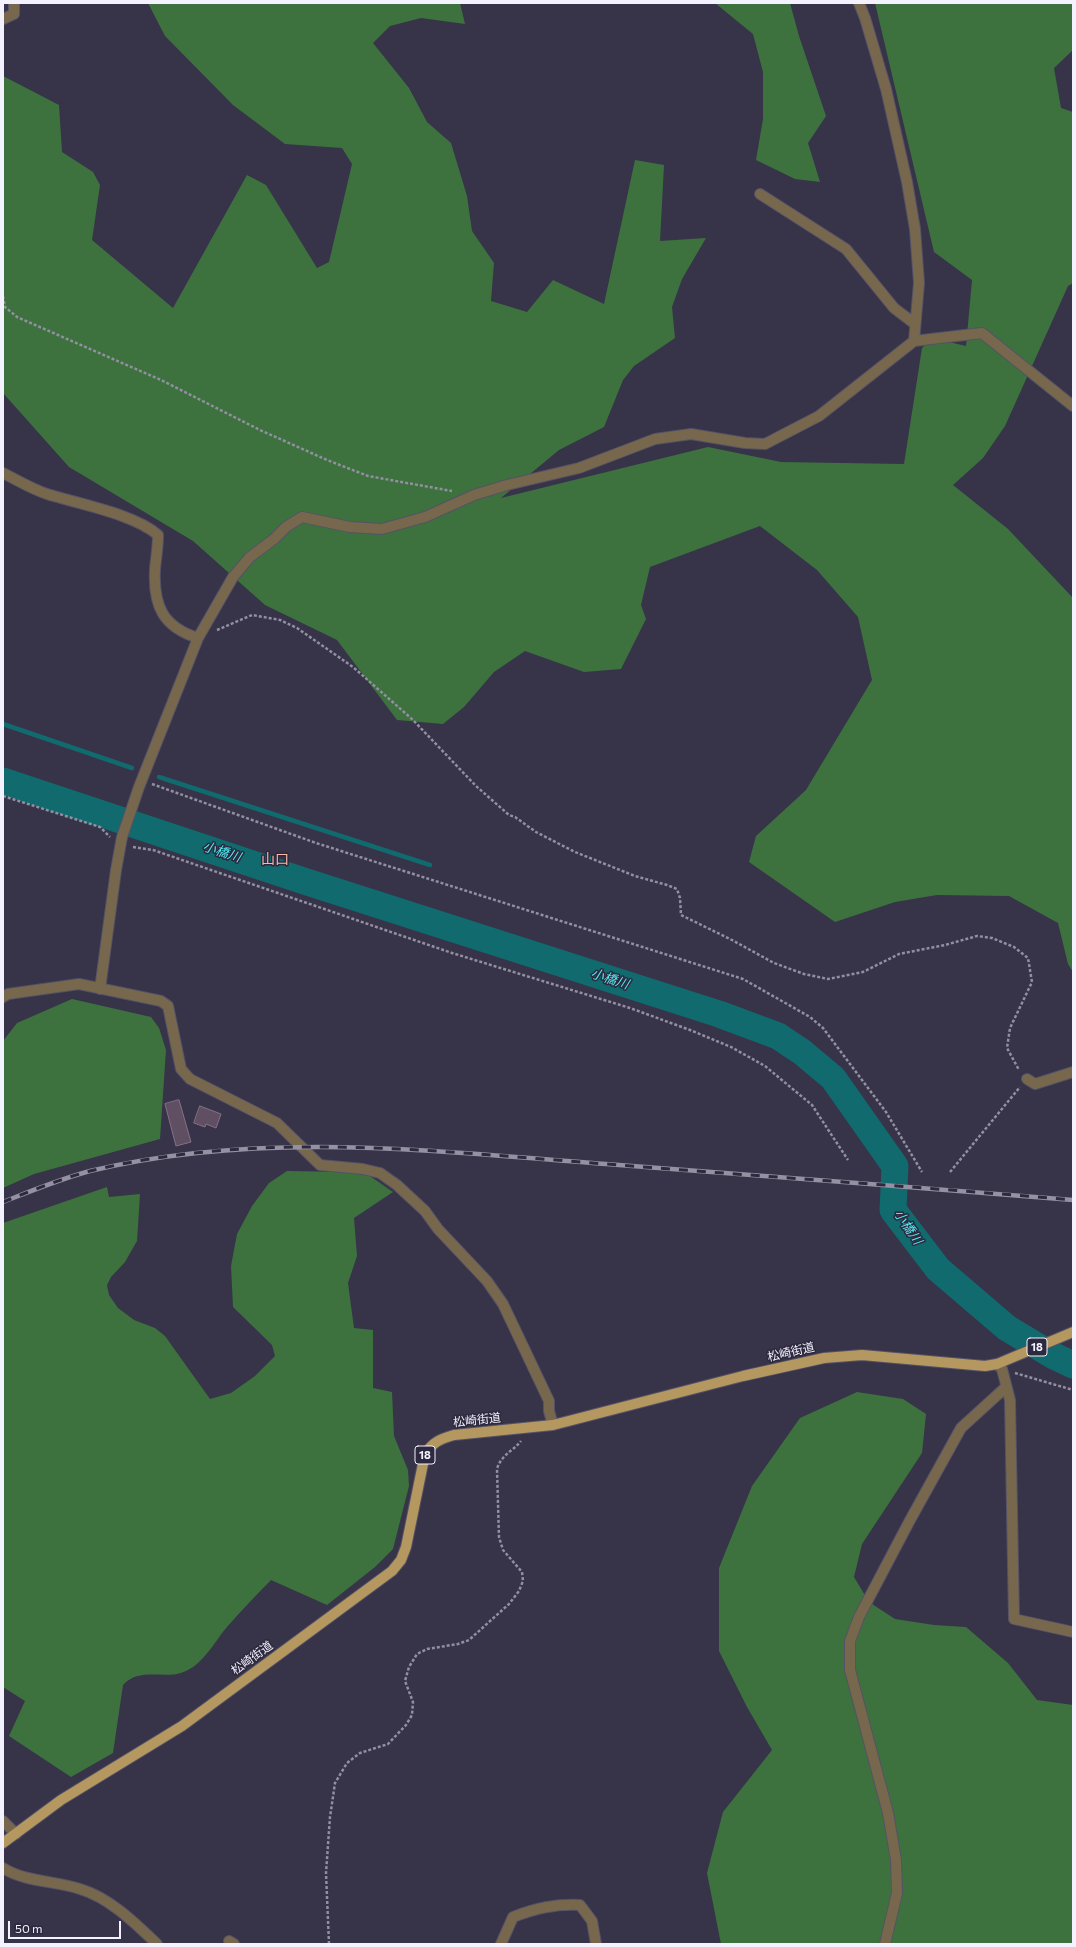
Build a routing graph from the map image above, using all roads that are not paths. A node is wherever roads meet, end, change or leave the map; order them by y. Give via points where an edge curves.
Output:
1 (14, 3) edge
2 (859, 3) edge
3 (3, 19) edge
4 (760, 194) dead end
5 (915, 324) junction
6 (914, 341) junction
7 (1073, 406) edge
8 (3, 473) edge
9 (198, 638) junction
10 (100, 989) junction
11 (3, 998) edge
12 (1073, 1072) edge
13 (1027, 1079) road end
14 (1072, 1333) edge
15 (1000, 1362) junction
16 (1006, 1387) junction
17 (553, 1425) junction
18 (1073, 1632) edge
19 (3, 1821) edge
20 (16, 1834) junction
21 (3, 1843) edge
22 (3, 1868) edge
23 (157, 1944) edge
24 (501, 1944) edge
25 (596, 1944) edge
26 (885, 1944) edge

1 - 3 street via 14,14
2 - 5 street via 886,89 907,182 915,229 919,283
4 - 5 street via 846,249 894,308
5 - 6 street
6 - 7 street via 982,333
6 - 9 street via 819,416 764,444 691,434 655,439 580,468 474,495 426,517 382,529 350,527 302,517 250,557 233,577
8 - 9 street via 45,494 116,515 148,527 158,535 156,601 168,622 184,634
9 - 10 street via 141,784 122,842
10 - 11 street via 79,984 8,994
10 - 17 street via 161,1001 168,1006 181,1069 190,1079 277,1123 320,1165 380,1173 425,1211 438,1229 487,1281 503,1304 549,1401
12 - 13 street via 1035,1084
14 - 15 main road, 松崎街道 / 18
15 - 16 street
15 - 17 main road, 松崎街道 / 18 via 985,1366 862,1355 830,1357 743,1376
16 - 18 street via 1010,1400 1014,1619
16 - 26 street via 961,1428 908,1522 859,1617 850,1641 850,1670 888,1813 896,1860 897,1894
17 - 20 main road, 松崎街道 / 18 via 454,1435 439,1439 425,1454 406,1547 401,1560 392,1571 182,1726 61,1800
19 - 20 street
20 - 21 main road, 松崎街道 / 18
22 - 23 street via 96,1895 111,1904
24 - 25 street via 513,1917 534,1909 561,1904 580,1906 592,1920

